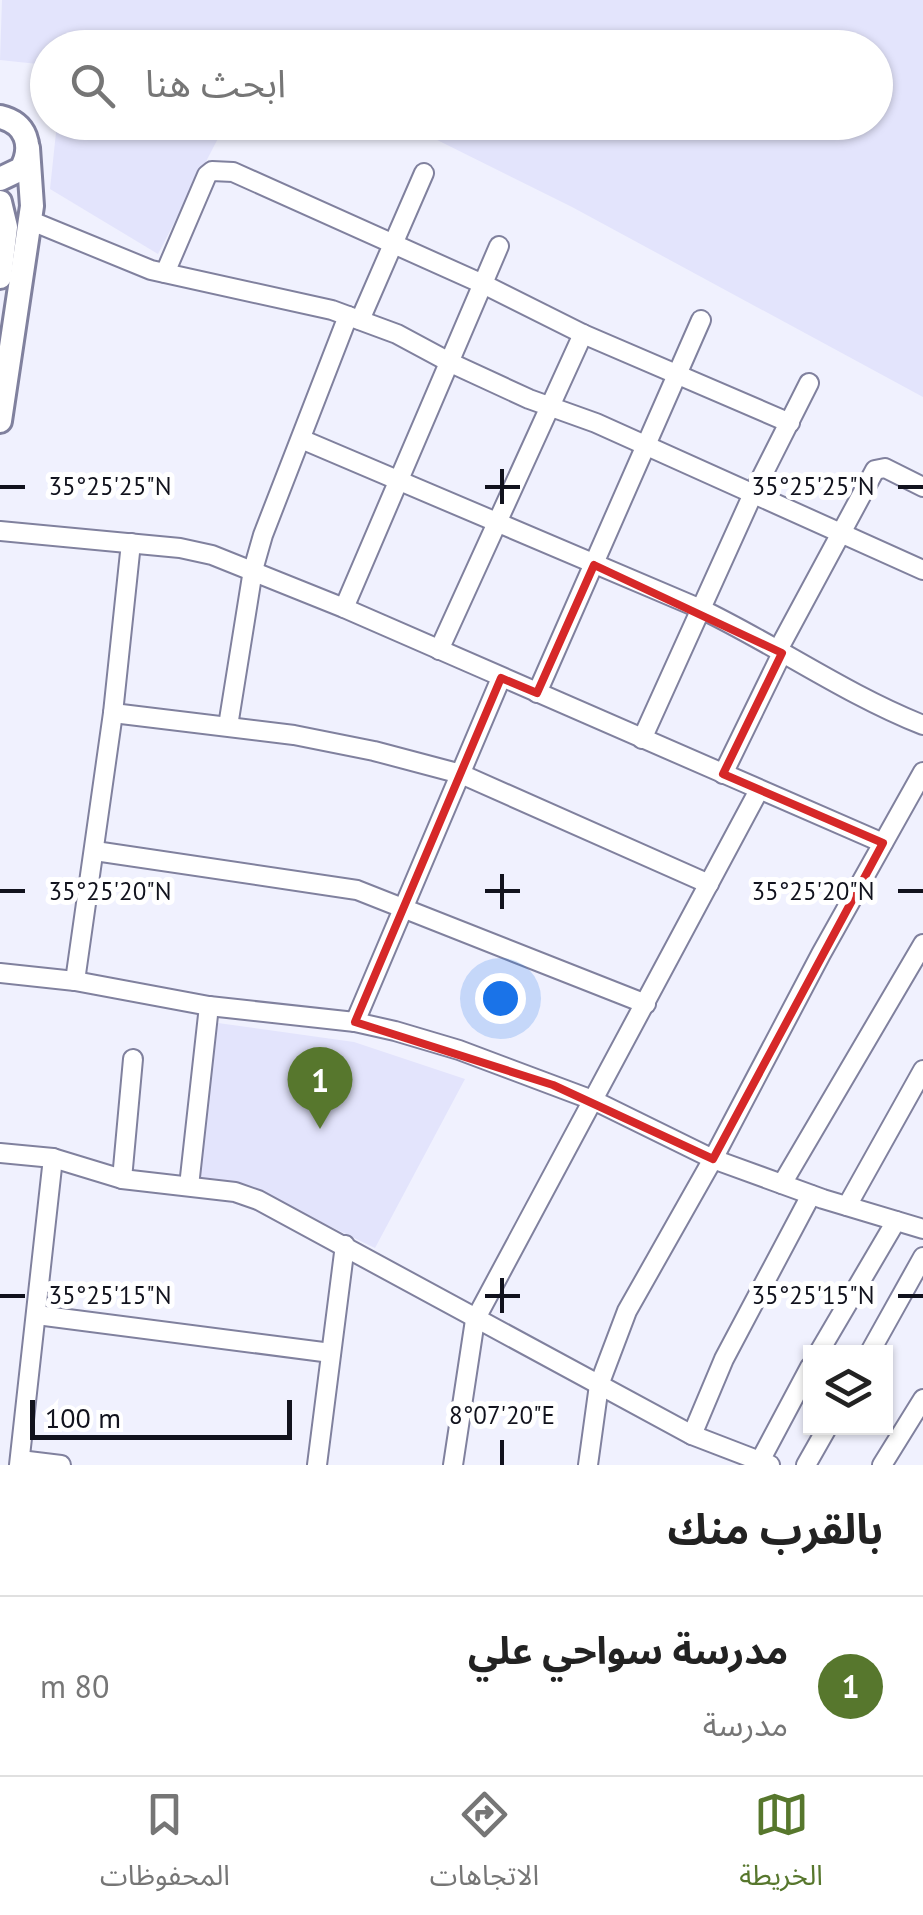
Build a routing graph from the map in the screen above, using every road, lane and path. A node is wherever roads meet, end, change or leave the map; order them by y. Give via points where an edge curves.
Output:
1 (0, 117) edge
2 (28, 148) junction
3 (424, 173) dead end
4 (0, 180) edge
5 (0, 202) edge
6 (30, 220) junction
7 (392, 244) junction
8 (499, 246) dead end
9 (165, 273) junction
10 (0, 277) edge
11 (485, 284) junction
12 (354, 318) junction
13 (702, 320) dead end
14 (583, 334) junction
15 (451, 364) junction
16 (678, 376) junction
17 (808, 383) dead end
18 (550, 406) junction
19 (0, 420) edge
20 (790, 423) junction
21 (301, 439) junction
22 (647, 448) junction
23 (399, 482) junction
24 (923, 487) edge
25 (752, 496) junction
26 (497, 522) junction
27 (0, 531) edge
28 (842, 535) junction
29 (130, 543) junction
30 (594, 565) junction
31 (252, 570) junction
32 (923, 570) edge
33 (344, 608) junction
34 (701, 609) junction
35 (440, 650) junction
36 (780, 652) junction
37 (502, 678) junction
38 (536, 693) junction
39 (113, 713) junction
40 (923, 725) edge
41 (228, 726) junction
42 (642, 739) junction
43 (923, 772) edge
44 (461, 774) junction
45 (723, 774) junction
46 (759, 790) junction
47 (883, 844) junction
48 (95, 851) junction
49 (709, 884) junction
50 (404, 906) junction
51 (923, 944) edge
52 (0, 974) edge
53 (75, 981) junction
54 (646, 1004) junction
55 (209, 1006) junction
56 (355, 1022) junction
57 (133, 1060) dead end
58 (923, 1070) edge
59 (595, 1102) junction
60 (0, 1153) edge
61 (52, 1158) junction
62 (713, 1159) junction
63 (122, 1178) junction
64 (782, 1184) junction
65 (189, 1186) junction
66 (811, 1195) junction
67 (847, 1206) junction
68 (896, 1222) junction
69 (921, 1224) edge
70 (345, 1245) junction
71 (923, 1257) edge
72 (37, 1316) junction
73 (475, 1320) junction
74 (822, 1345) edge
75 (874, 1345) edge
76 (331, 1353) junction
77 (803, 1382) edge
78 (600, 1385) junction
79 (923, 1398) edge
80 (692, 1434) junction
81 (823, 1435) edge
82 (20, 1462) edge
83 (765, 1463) edge
84 (61, 1465) edge
85 (317, 1465) edge
86 (453, 1465) edge
87 (588, 1465) edge
88 (806, 1465) edge
89 (882, 1465) edge

1 - 2 main road via 22,129
2 - 4 main road via 21,169
2 - 6 main road
3 - 7 street
5 - 10 main road via 6,226
6 - 9 street
6 - 19 main road
7 - 9 street via 221,170 206,175
7 - 11 street
7 - 12 street
8 - 11 street
9 - 12 street
11 - 14 street
11 - 15 street
12 - 15 street
12 - 21 street
13 - 16 street
14 - 16 street
14 - 18 street
15 - 18 street
15 - 23 street
16 - 20 street
16 - 22 street
17 - 20 street
18 - 22 street
18 - 26 street
20 - 25 street
21 - 23 street
21 - 31 street
22 - 25 street
22 - 30 street
23 - 26 street
23 - 33 street
24 - 28 street via 885,468 875,470
25 - 28 street
25 - 34 street
26 - 30 street
26 - 35 street
27 - 29 street
28 - 32 street
28 - 36 street
29 - 31 street via 212,556
29 - 39 street
30 - 34 street
30 - 38 street
31 - 33 street
31 - 41 street
33 - 35 street
34 - 36 street
34 - 42 street
35 - 37 street
36 - 40 street
36 - 45 street
37 - 38 street
37 - 44 street
38 - 42 street
39 - 41 street
39 - 48 street
41 - 44 street
42 - 45 street
43 - 47 street
44 - 49 street
44 - 50 street
45 - 46 street
46 - 47 street
46 - 49 street
47 - 62 street
48 - 50 street via 312,881
48 - 53 street
49 - 54 street
50 - 54 street
50 - 56 street
51 - 64 street
52 - 53 street
53 - 55 street
54 - 59 street
55 - 56 street
55 - 65 street
56 - 59 street via 458,1050
57 - 63 street
58 - 67 street
59 - 62 street
59 - 73 street
60 - 61 street
61 - 63 street
61 - 72 street
62 - 64 street
62 - 78 street via 627,1310
63 - 65 street
64 - 66 street
65 - 70 street via 258,1200
66 - 67 street
66 - 80 street
67 - 68 street
68 - 69 street
68 - 74 street
70 - 73 street
70 - 76 street
71 - 75 street
72 - 76 street
72 - 82 street
73 - 78 street
73 - 86 street
76 - 85 street
77 - 83 street
78 - 80 street
78 - 87 street
79 - 89 street
80 - 83 street
81 - 88 street
82 - 84 street

